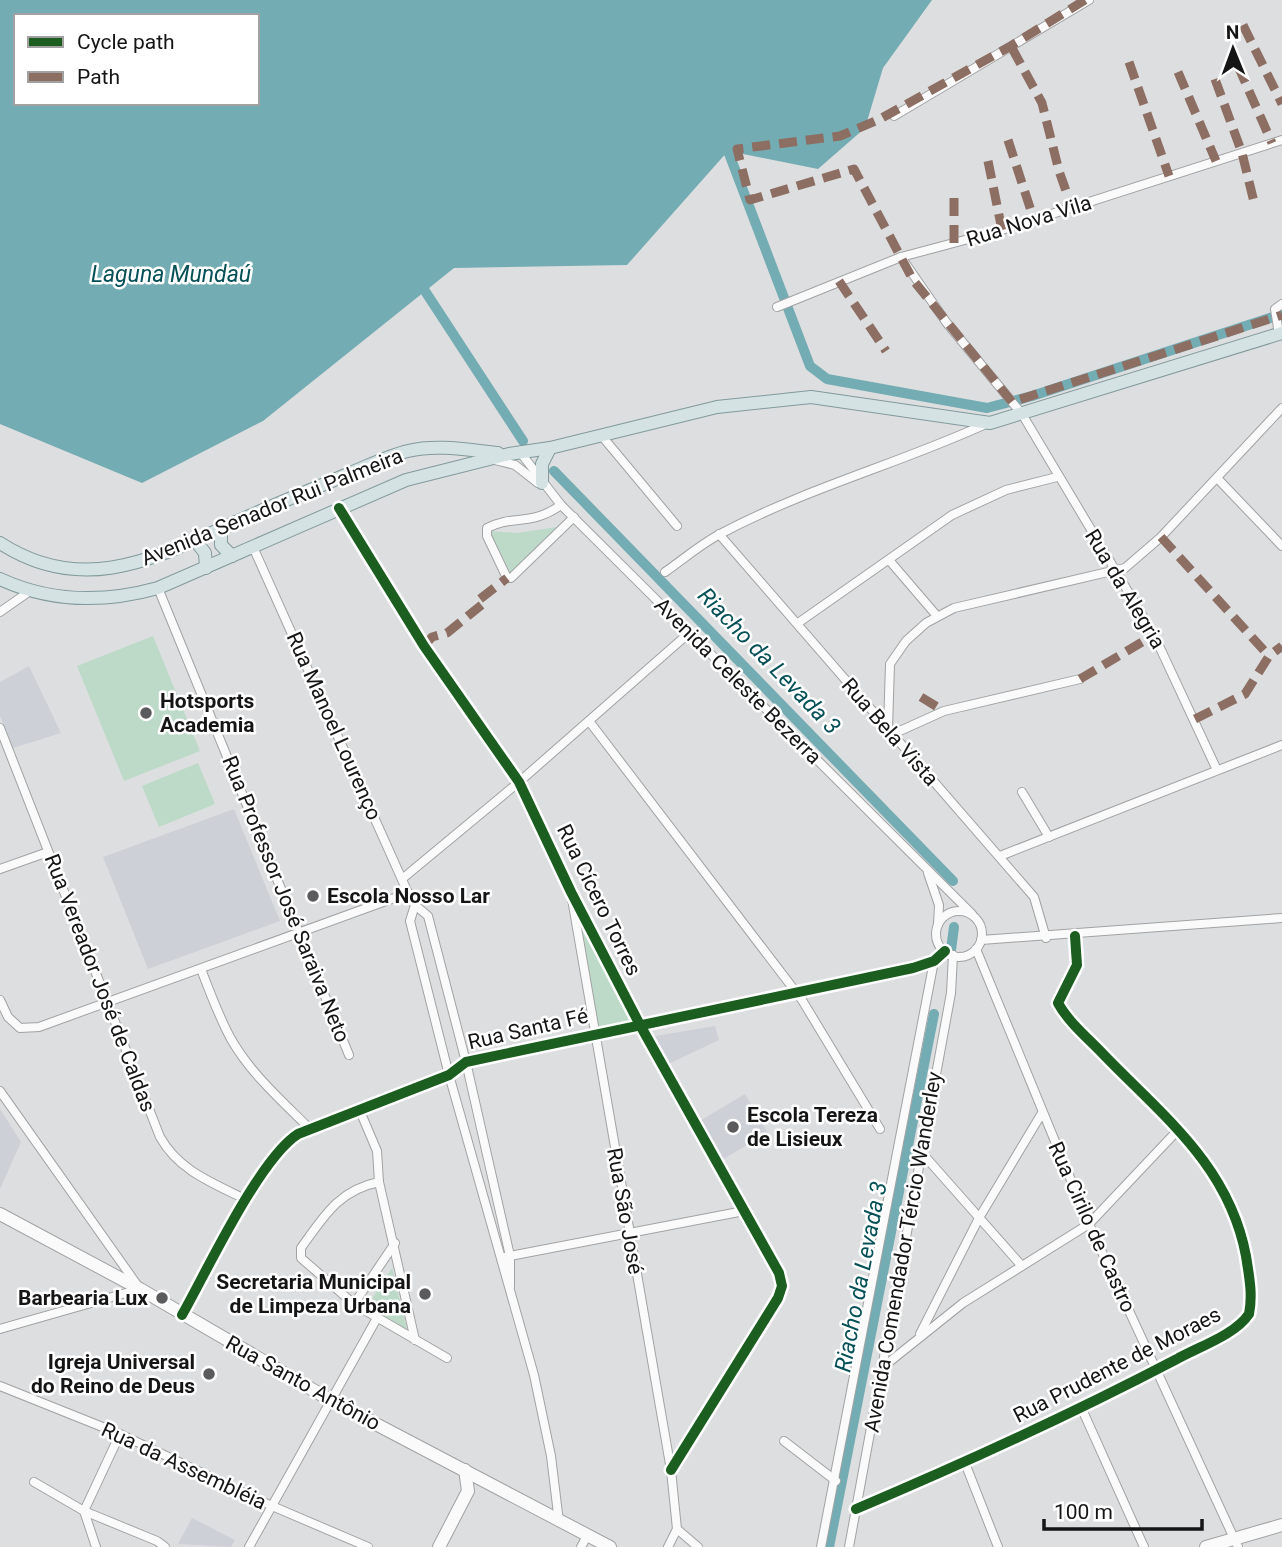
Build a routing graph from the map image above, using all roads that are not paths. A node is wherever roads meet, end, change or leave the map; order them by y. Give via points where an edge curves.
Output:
1 (1090, 0) edge
2 (894, 116) dead end
3 (1282, 140) edge
4 (901, 257) junction
5 (783, 304) dead end
6 (1277, 308) edge
7 (1279, 330) edge
8 (1021, 412) junction
9 (1281, 413) edge
10 (990, 423) junction
11 (600, 435) junction
12 (550, 448) junction
13 (514, 453) junction
14 (490, 459) junction
15 (1057, 477) junction
16 (1217, 478) junction
17 (546, 487) junction
18 (561, 505) junction
19 (339, 508) junction
20 (574, 517) junction
21 (677, 526) dead end
22 (221, 529) junction
23 (719, 534) junction
24 (195, 540) junction
25 (0, 543) edge
26 (1282, 546) edge
27 (253, 547) junction
28 (232, 556) junction
29 (889, 560) junction
30 (206, 568) junction
31 (1118, 571) junction
32 (665, 572) dead end
33 (0, 579) edge
34 (158, 588) junction
35 (30, 591) junction
36 (0, 612) edge
37 (937, 616) junction
38 (798, 623) junction
39 (690, 633) junction
40 (1080, 679) dead end
41 (589, 721) junction
42 (0, 728) edge
43 (891, 731) junction
44 (3, 744) edge
45 (1282, 745) edge
46 (1217, 770) junction
47 (519, 782) junction
48 (1022, 792) dead end
49 (1049, 837) junction
50 (48, 852) junction
51 (1000, 856) junction
52 (0, 869) edge
53 (926, 870) junction
54 (402, 879) junction
55 (571, 892) junction
56 (408, 893) junction
57 (415, 905) junction
58 (972, 914) junction
59 (1282, 918) edge
60 (938, 925) junction
61 (299, 933) junction
62 (1075, 936) junction
63 (1046, 938) junction
64 (981, 940) junction
65 (976, 950) junction
66 (949, 953) junction
67 (934, 961) junction
68 (201, 969) junction
69 (795, 990) junction
70 (0, 1000) edge
71 (110, 1003) junction
72 (640, 1025) junction
73 (593, 1034) junction
74 (349, 1055) dead end
75 (466, 1062) junction
76 (449, 1075) junction
77 (0, 1091) edge
78 (360, 1111) junction
79 (1042, 1113) junction
80 (310, 1129) junction
81 (880, 1129) dead end
82 (1177, 1131) junction
83 (922, 1153) junction
84 (379, 1182) junction
85 (247, 1200) junction
86 (744, 1210) junction
87 (0, 1214) edge
88 (979, 1218) junction
89 (1089, 1224) junction
90 (629, 1235) junction
91 (395, 1243) junction
92 (510, 1256) junction
93 (498, 1258) junction
94 (121, 1262) junction
95 (1021, 1265) junction
96 (110, 1273) junction
97 (510, 1286) junction
98 (140, 1289) junction
99 (354, 1304) junction
100 (182, 1315) junction
101 (377, 1318) junction
102 (0, 1329) edge
103 (919, 1335) junction
104 (415, 1340) junction
105 (447, 1357) dead end
106 (883, 1367) junction
107 (1157, 1369) junction
108 (0, 1386) edge
109 (332, 1401) junction
110 (1081, 1407) junction
111 (120, 1434) junction
112 (784, 1441) dead end
113 (965, 1463) junction
114 (671, 1469) junction
115 (465, 1471) junction
116 (836, 1481) junction
117 (34, 1482) dead end
118 (485, 1482) junction
119 (468, 1491) junction
120 (272, 1506) junction
121 (856, 1509) junction
122 (84, 1511) junction
123 (559, 1522) junction
124 (1282, 1525) edge
125 (677, 1529) junction
126 (584, 1542) edge
127 (1236, 1543) edge
128 (96, 1547) edge
129 (165, 1547) edge
130 (249, 1547) edge
131 (368, 1547) edge
132 (439, 1547) edge
133 (610, 1547) edge
134 (668, 1547) edge
135 (698, 1547) edge
136 (821, 1547) edge
137 (849, 1547) edge
138 (998, 1547) edge
139 (1144, 1547) edge
140 (1206, 1547) edge

1 - 2 street
3 - 4 street, Rua Nova Vila via 987,235
4 - 5 street, Rua Nova Vila
4 - 8 street, Rua da Alegria via 946,322
6 - 7 street
7 - 8 main road, Avenida Senador Rui Palmeira
8 - 10 main road, Avenida Senador Rui Palmeira
8 - 15 street, Rua da Alegria
9 - 16 street
10 - 11 main road, Avenida Senador Rui Palmeira via 811,397 717,407
10 - 23 street via 790,500
11 - 12 main road, Avenida Senador Rui Palmeira
11 - 21 street
12 - 13 main road, Avenida Senador Rui Palmeira
12 - 17 main road via 542,464
13 - 14 main road, Avenida Senador Rui Palmeira
13 - 17 street, Avenida Celeste Bezerra
13 - 22 main road, Avenida Senador Rui Palmeira via 438,447 403,452
14 - 17 street, Avenida Celeste Bezerra via 515,465
14 - 19 main road, Avenida Senador Rui Palmeira via 429,472
15 - 29 street via 982,499
15 - 31 street, Rua da Alegria
16 - 26 street
16 - 31 street via 1161,537
17 - 18 street, Avenida Celeste Bezerra
18 - 20 street, Avenida Celeste Bezerra
18 - 20 street via 538,519 487,528 486,536 507,578 524,569
19 - 27 main road, Avenida Senador Rui Palmeira
19 - 47 street, Rua Cícero Torres via 424,646
20 - 39 street, Avenida Celeste Bezerra
22 - 24 main road, Avenida Senador Rui Palmeira
22 - 28 main road via 220,545
23 - 32 street
23 - 38 street, Rua Bela Vista
24 - 25 main road, Avenida Senador Rui Palmeira via 126,566 84,570 35,562
24 - 30 main road via 205,553
27 - 28 main road, Avenida Senador Rui Palmeira
27 - 54 street, Rua Manoel Lourenço
28 - 30 main road, Avenida Senador Rui Palmeira
29 - 37 street
29 - 38 street
30 - 34 main road, Avenida Senador Rui Palmeira
31 - 37 street via 954,608
31 - 46 street, Rua da Alegria via 1168,662
33 - 35 main road, Avenida Senador Rui Palmeira
34 - 35 main road, Avenida Senador Rui Palmeira via 106,599
34 - 61 street, Rua Professor José Saraiva Neto
35 - 36 street
37 - 43 street via 905,641 890,664
38 - 43 street, Rua Bela Vista
39 - 41 street
39 - 53 street, Avenida Celeste Bezerra
40 - 43 street via 944,711
41 - 47 street
41 - 69 street
42 - 44 street, Rua Vereador José de Caldas
43 - 51 street, Rua Bela Vista
44 - 50 street, Rua Vereador José de Caldas
45 - 46 street
46 - 49 street
47 - 54 street
47 - 55 street, Rua Cícero Torres
48 - 49 street
49 - 51 street
50 - 52 street
50 - 71 street, Rua Vereador José de Caldas
51 - 63 street, Rua Bela Vista via 1034,897
53 - 58 street, Avenida Celeste Bezerra
53 - 60 street, Avenida Celeste Bezerra via 939,905
54 - 56 street, Rua Manoel Lourenço
55 - 72 street, Rua Cícero Torres
55 - 73 street, Rua São José
56 - 57 street, Rua Manoel Lourenço
56 - 61 street
57 - 75 street, Rua Manoel Lourenço via 428,916
57 - 76 street, Rua Manoel Lourenço via 410,921
58 - 60 street via 956,911
58 - 64 street via 981,926
59 - 62 street
60 - 66 street via 937,939
61 - 68 street
61 - 74 street, Rua Professor José Saraiva Neto
62 - 63 street
62 - 82 street, Rua Prudente de Moraes via 1077,965 1058,1003
63 - 64 street
64 - 65 street
65 - 66 street via 965,956
65 - 79 street, Rua Cirilo de Castro
66 - 67 street
66 - 83 street, Avenida Comendador Tércio Wanderley via 951,993
67 - 69 street, Rua Santa Fé
67 - 116 street, Avenida Comendador Tércio Wanderley
68 - 71 street
68 - 80 street via 232,1040 258,1076
69 - 72 street, Rua Santa Fé
69 - 81 street
70 - 71 street via 8,1017 24,1029
71 - 85 street, Rua Vereador José de Caldas via 169,1152 192,1172
72 - 73 street, Rua Santa Fé
72 - 86 street, Rua Cícero Torres
73 - 75 street, Rua Santa Fé
73 - 90 street, Rua São José
75 - 76 street, Rua Santa Fé
75 - 92 street, Rua Manoel Lourenço
76 - 78 street, Rua Santa Fé
76 - 93 street, Rua Manoel Lourenço
77 - 94 street
78 - 80 street, Rua Santa Fé
78 - 84 street via 377,1151
79 - 88 street
79 - 89 street, Rua Cirilo de Castro
80 - 85 street, Rua Santa Fé via 282,1146
82 - 89 street
82 - 107 street, Rua Prudente de Moraes via 1205,1158 1236,1214 1252,1293 1245,1320
83 - 88 street
83 - 106 street, Avenida Comendador Tércio Wanderley
84 - 91 street
84 - 99 street via 362,1185 338,1199 300,1253
85 - 100 street, Rua Santa Fé
86 - 90 street
86 - 114 street, Rua Cícero Torres via 782,1286
87 - 96 street, Rua Santo Antônio
88 - 95 street
88 - 103 street
89 - 95 street
89 - 107 street, Rua Cirilo de Castro
90 - 92 street
90 - 114 street, Rua São José
91 - 99 street
91 - 104 street
92 - 93 street
92 - 97 street, Rua Manoel Lourenço
93 - 97 street, Rua Manoel Lourenço
94 - 96 street via 119,1271
94 - 98 street
95 - 103 street
96 - 98 street, Rua Santo Antônio
97 - 123 street, Rua Manoel Lourenço via 551,1456
98 - 100 street, Rua Santo Antônio
98 - 102 street
99 - 101 street
100 - 109 street, Rua Santo Antônio
101 - 104 street
101 - 109 street
103 - 106 street
104 - 105 street
106 - 121 street, Avenida Comendador Tércio Wanderley
107 - 110 street, Rua Prudente de Moraes
107 - 127 street, Rua Cirilo de Castro
108 - 111 street, Rua da Assembléia
109 - 115 street, Rua Santo Antônio
109 - 120 street
110 - 113 street, Rua Prudente de Moraes
110 - 139 street
111 - 120 street, Rua da Assembléia
111 - 122 street
112 - 116 street
113 - 121 street, Rua Prudente de Moraes
113 - 138 street
114 - 125 street, Rua São José
115 - 118 street, Rua Santo Antônio
115 - 119 street
116 - 136 street, Avenida Comendador Tércio Wanderley
117 - 122 street
118 - 119 street
118 - 123 street, Rua Santo Antônio
119 - 132 street
120 - 130 street
120 - 131 street, Rua da Assembléia
121 - 137 street, Avenida Comendador Tércio Wanderley
122 - 128 street
122 - 129 street
123 - 126 street, Rua Santo Antônio
124 - 127 street
125 - 134 street
125 - 135 street
126 - 133 street, Rua Santo Antônio
127 - 140 street

